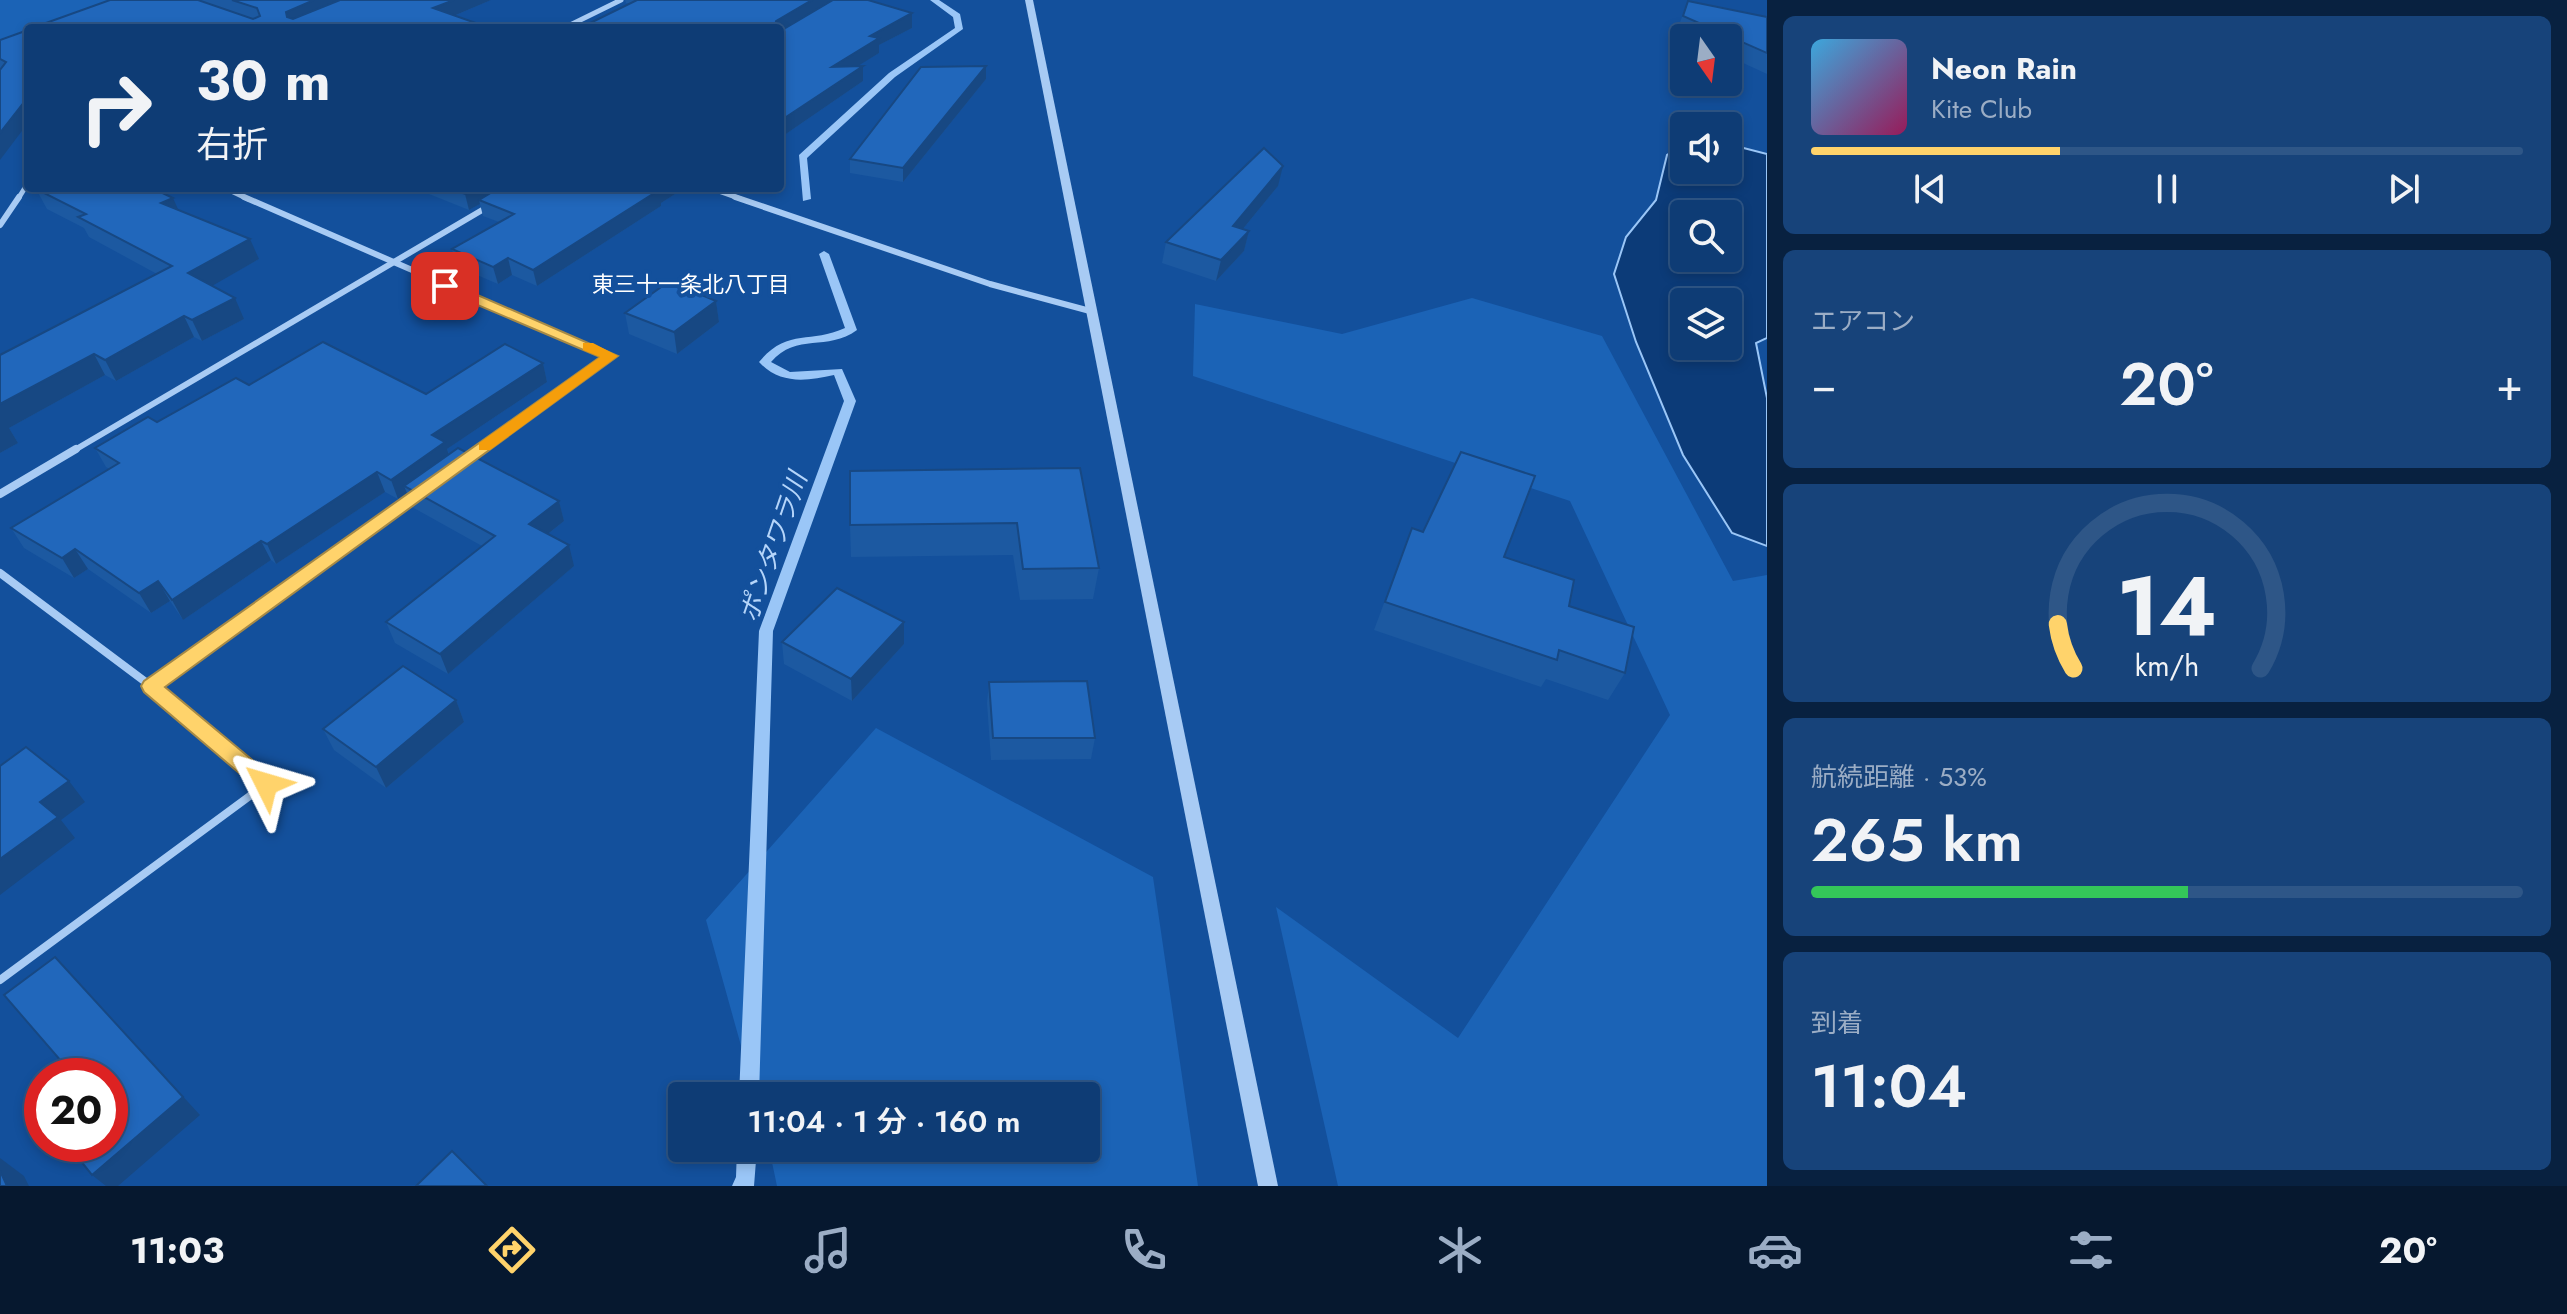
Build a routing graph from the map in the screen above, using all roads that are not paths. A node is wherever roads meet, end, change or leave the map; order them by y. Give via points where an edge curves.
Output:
1 (621, 0) edge
2 (1029, 0) edge
3 (572, 24) edge
4 (24, 189) edge
5 (234, 192) edge
6 (722, 192) edge
7 (494, 203) edge
8 (0, 225) edge
9 (390, 263) junction
10 (1090, 311) junction
11 (457, 466) edge
12 (0, 494) edge
13 (419, 494) edge
14 (0, 573) edge
15 (151, 686) junction
16 (0, 980) edge
17 (1268, 1186) edge

1 - 3 street
2 - 10 street
4 - 8 street
5 - 9 street
6 - 10 street via 990,284
7 - 9 street
9 - 11 street via 610,356
9 - 12 street
10 - 17 street
13 - 15 street
14 - 15 street
15 - 16 lane via 266,784

